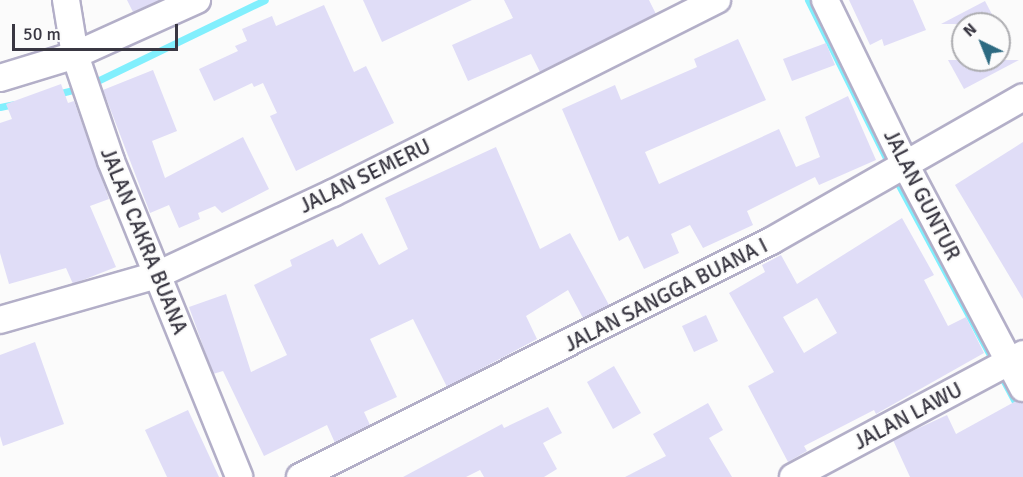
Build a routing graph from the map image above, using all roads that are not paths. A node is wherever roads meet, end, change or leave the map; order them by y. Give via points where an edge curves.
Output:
1 (66, 0) edge
2 (197, 0) edge
3 (717, 0) edge
4 (825, 0) edge
5 (75, 55) junction
6 (0, 78) edge
7 (1023, 97) edge
8 (906, 166) junction
9 (157, 275) junction
10 (0, 320) edge
11 (1016, 358) edge
12 (1023, 388) edge
13 (239, 477) edge
14 (300, 477) edge
15 (793, 477) edge

1 - 5 street, JALAN CAKRA BUANA
2 - 5 street
3 - 9 street, JALAN SEMERU via 333,193
4 - 8 street, JALAN GUNTUR
5 - 6 street
5 - 9 street, JALAN CAKRA BUANA via 111,161
7 - 8 street, JALAN SANGGA BUANA I
8 - 11 street, JALAN GUNTUR
8 - 14 street, JALAN SANGGA BUANA I via 771,242
9 - 10 street, JALAN SEMERU
9 - 13 street, JALAN CAKRA BUANA
11 - 12 street, JALAN GUNTUR
11 - 15 street, JALAN LAWU

